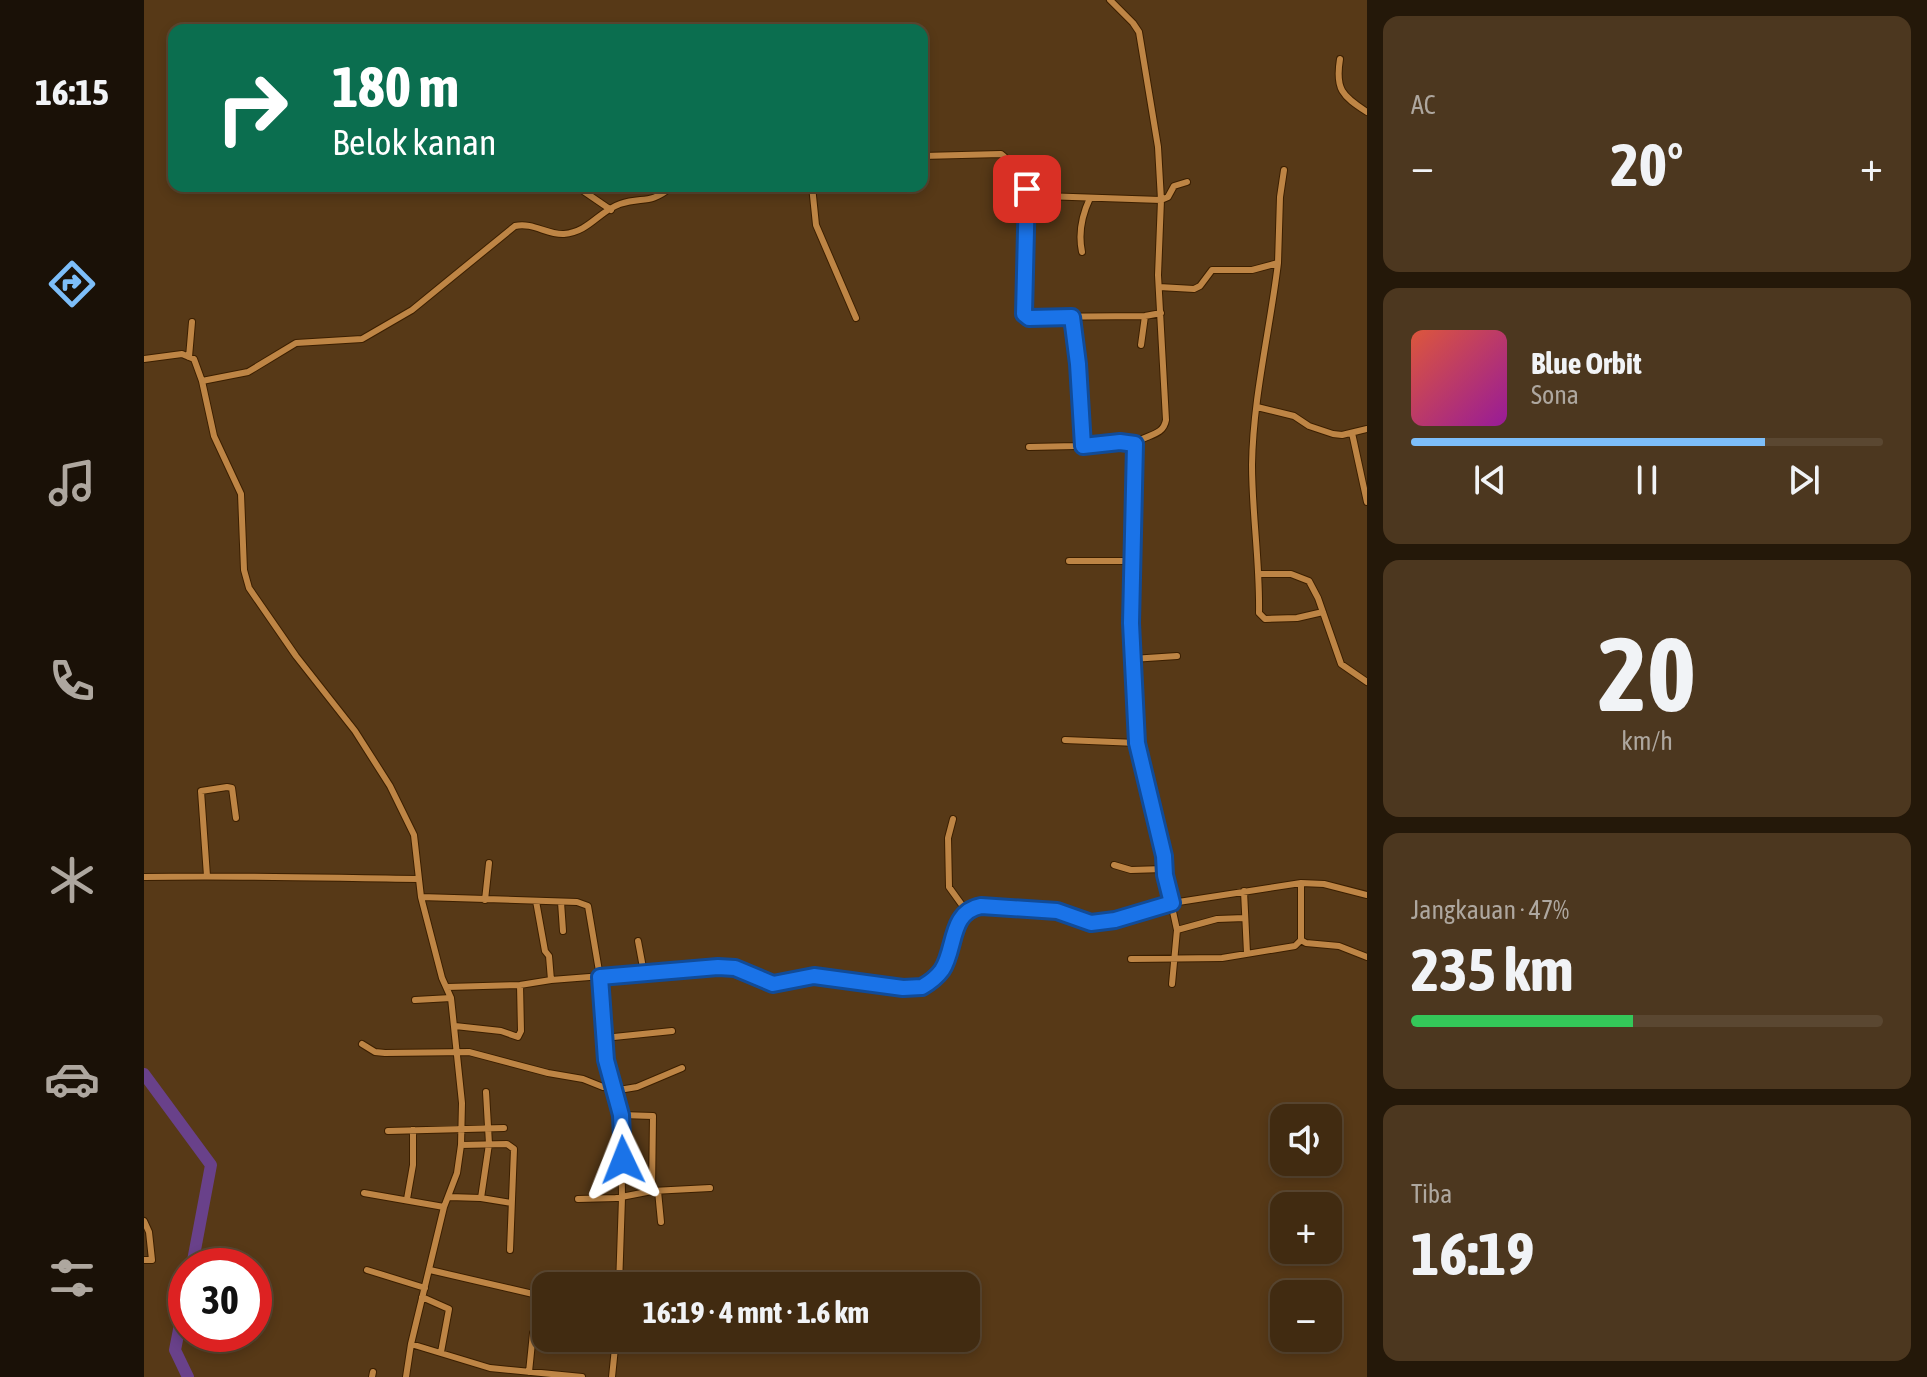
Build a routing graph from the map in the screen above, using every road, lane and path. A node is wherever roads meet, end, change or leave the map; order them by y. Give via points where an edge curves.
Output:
1 (1110, 0) edge
2 (1340, 59) dead end
3 (1367, 112) edge
4 (928, 156) edge
5 (1284, 170) dead end
6 (1187, 182) dead end
7 (1027, 189) junction
8 (585, 192) edge
9 (665, 192) edge
10 (813, 192) edge
11 (1090, 198) junction
12 (1161, 200) junction
13 (611, 210) junction
14 (1082, 252) dead end
15 (1278, 263) junction
16 (1159, 287) junction
17 (1161, 313) junction
18 (1145, 316) junction
19 (1072, 317) junction
20 (856, 318) dead end
21 (192, 322) dead end
22 (1141, 345) dead end
23 (189, 357) junction
24 (144, 359) edge
25 (202, 381) junction
26 (1257, 407) junction
27 (1367, 429) edge
28 (1352, 433) junction
29 (1135, 444) junction
30 (1083, 446) junction
31 (1029, 447) dead end
32 (1367, 502) edge
33 (1069, 561) dead end
34 (1131, 561) junction
35 (1259, 574) junction
36 (1323, 612) junction
37 (1177, 656) dead end
38 (1132, 659) junction
39 (1367, 682) edge
40 (1065, 740) dead end
41 (1137, 743) junction
42 (236, 818) dead end
43 (953, 819) dead end
44 (489, 863) dead end
45 (1114, 865) dead end
46 (1164, 869) junction
47 (207, 876) junction
48 (144, 877) edge
49 (419, 879) junction
50 (1301, 883) junction
51 (1244, 891) junction
52 (1367, 895) edge
53 (421, 897) junction
54 (485, 900) junction
55 (536, 901) junction
56 (561, 902) junction
57 (1172, 903) junction
58 (967, 912) junction
59 (1245, 918) junction
60 (1177, 930) junction
61 (563, 931) dead end
62 (1301, 940) junction
63 (638, 941) dead end
64 (1247, 953) junction
65 (1367, 957) edge
66 (1174, 958) junction
67 (1131, 959) dead end
68 (644, 973) junction
69 (600, 977) junction
70 (551, 980) junction
71 (1172, 984) dead end
72 (520, 985) junction
73 (447, 987) junction
74 (451, 998) junction
75 (415, 1000) dead end
76 (455, 1026) junction
77 (672, 1031) dead end
78 (604, 1038) junction
79 (362, 1044) dead end
80 (457, 1050) junction
81 (682, 1068) dead end
82 (613, 1088) junction
83 (486, 1092) dead end
84 (621, 1115) junction
85 (487, 1128) junction
86 (504, 1128) dead end
87 (462, 1129) junction
88 (413, 1130) junction
89 (388, 1131) dead end
90 (489, 1144) junction
91 (461, 1145) junction
92 (710, 1188) dead end
93 (655, 1191) junction
94 (364, 1193) dead end
95 (449, 1197) junction
96 (481, 1198) junction
97 (622, 1198) junction
98 (407, 1199) junction
99 (578, 1199) dead end
100 (511, 1203) junction
101 (444, 1207) junction
102 (144, 1221) edge
103 (661, 1222) dead end
104 (510, 1250) dead end
105 (144, 1260) edge
106 (367, 1270) dead end
107 (430, 1270) junction
108 (619, 1272) edge
109 (425, 1288) junction
110 (532, 1294) edge
111 (422, 1297) junction
112 (532, 1343) edge
113 (411, 1344) junction
114 (441, 1352) junction
115 (615, 1352) edge
116 (529, 1372) junction
117 (406, 1377) edge
118 (582, 1377) edge
119 (612, 1377) edge

1 - 12 street via 1139,32
2 - 3 street via 1341,92
4 - 7 street via 1001,154
5 - 15 street
6 - 12 street via 1174,186
7 - 11 street via 1043,196
7 - 19 street via 1024,314
8 - 13 street
9 - 13 street via 654,200
10 - 20 street via 816,225
11 - 12 street
11 - 14 street via 1081,229
12 - 16 street
13 - 25 street via 586,228 566,234 515,226 412,310 362,339 296,343 248,372
15 - 16 street via 1252,270 1212,270 1194,289
15 - 26 street
16 - 17 street
17 - 18 street
17 - 29 street via 1164,428
18 - 19 street
18 - 22 street
19 - 30 street
21 - 23 street
23 - 24 street
23 - 25 street
25 - 49 street via 214,436 241,494 249,588 381,769 414,835
26 - 28 street via 1333,434
26 - 35 street via 1252,464
27 - 28 street
28 - 32 street
29 - 30 street
29 - 34 street
30 - 31 street
33 - 34 street
34 - 38 street
35 - 36 street via 1291,574 1309,581
35 - 36 street via 1262,618
36 - 39 street via 1341,664
37 - 38 street
38 - 41 street
40 - 41 street
41 - 46 street
42 - 47 street via 232,788 201,791
43 - 58 street via 949,887
44 - 54 street
45 - 46 street
46 - 57 street
47 - 48 street
47 - 49 street
49 - 53 street
50 - 51 street
50 - 52 street
50 - 62 street
51 - 57 street
51 - 59 street
53 - 54 street
53 - 73 street
54 - 55 street
55 - 56 street
55 - 70 street
56 - 61 street
56 - 69 street via 588,906
57 - 58 street via 1091,923 1050,910 981,906
57 - 60 street
58 - 68 street via 955,929 942,970 922,987 814,976 773,984 735,968
59 - 60 street
59 - 64 street
60 - 66 street
62 - 64 street via 1295,946
62 - 65 street
63 - 68 street
64 - 66 street
66 - 67 street
66 - 71 street
68 - 69 street
69 - 70 street
69 - 78 street
70 - 72 street
72 - 73 street
72 - 76 street via 518,1037
73 - 74 street
74 - 75 street
74 - 76 street
76 - 80 street
77 - 78 street
78 - 82 street
79 - 80 street via 385,1053
80 - 82 street
80 - 87 street
81 - 82 street via 637,1087
82 - 84 street
83 - 85 street
84 - 93 street via 653,1116
84 - 97 street
85 - 86 street
85 - 87 street
85 - 90 street
87 - 88 street
87 - 91 street
88 - 89 street
88 - 98 street
90 - 91 street
90 - 96 street
90 - 100 street via 514,1149
91 - 95 street
92 - 93 street
93 - 97 street
93 - 103 street
94 - 98 street
95 - 96 street
95 - 101 street
96 - 100 street
97 - 99 street
97 - 108 street
98 - 101 street
100 - 104 street
101 - 107 street
102 - 105 street via 152,1260
106 - 109 street
107 - 109 street
107 - 110 street
109 - 111 street
111 - 113 street
111 - 114 street via 449,1309
112 - 116 street
113 - 114 street
113 - 117 street
114 - 116 street via 490,1368
115 - 119 street
116 - 118 street

